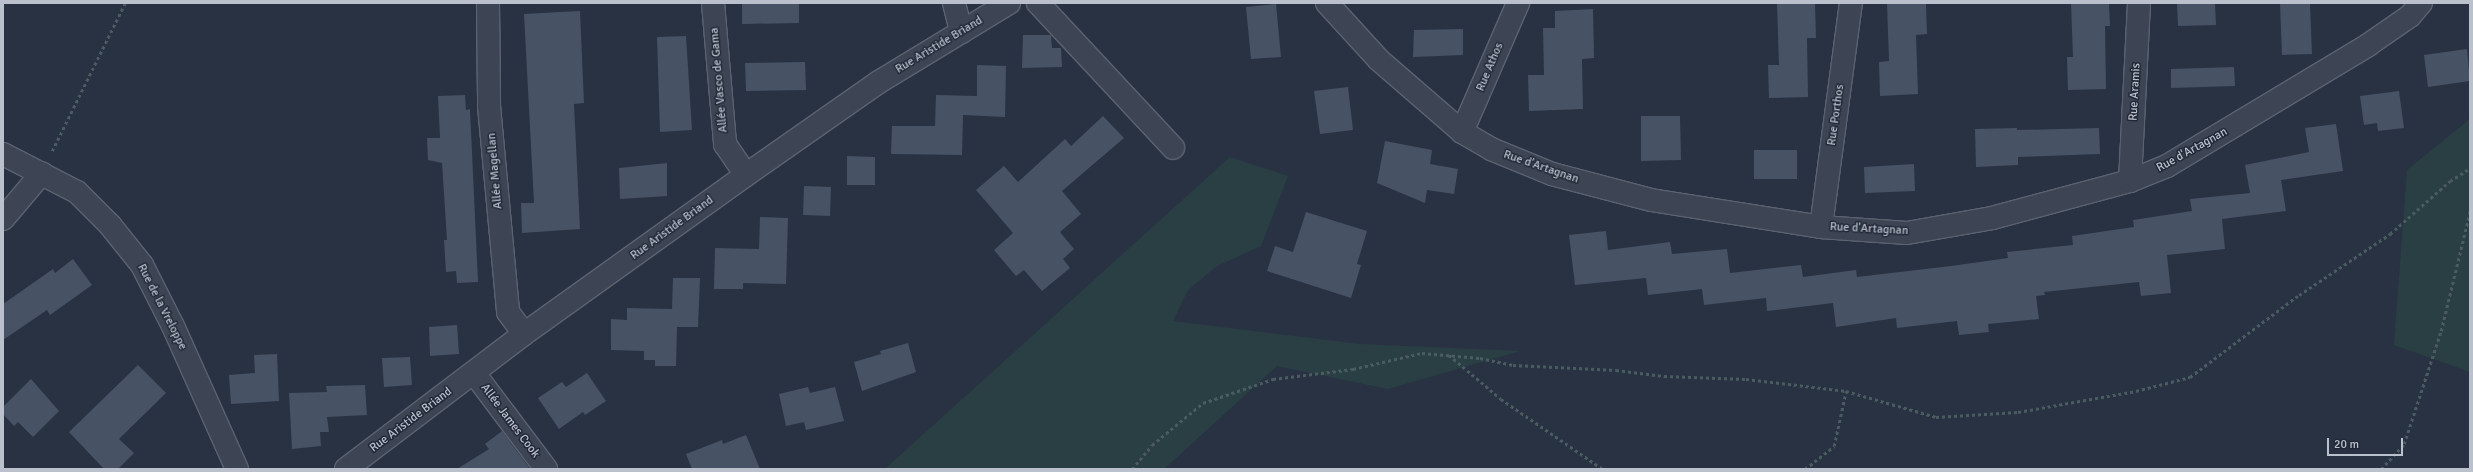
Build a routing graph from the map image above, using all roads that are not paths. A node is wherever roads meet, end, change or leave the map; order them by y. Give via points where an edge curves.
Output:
1 (488, 3) edge
2 (713, 3) edge
3 (954, 3) edge
4 (1009, 3) edge
5 (1038, 3) edge
6 (1327, 3) edge
7 (1518, 3) edge
8 (1851, 3) edge
9 (2139, 3) edge
10 (2421, 3) edge
11 (961, 32) junction
12 (1462, 132) junction
13 (1173, 148) dead end
14 (3, 154) edge
15 (42, 173) junction
16 (746, 175) junction
17 (2130, 181) junction
18 (3, 219) edge
19 (1821, 227) junction
20 (524, 334) junction
21 (474, 373) junction
22 (237, 469) edge
23 (346, 469) edge
24 (546, 469) edge

1 - 20 street, Allée Magellan via 489,106 508,312
2 - 16 street, Allée Vasco de Gama via 725,144
3 - 11 street
4 - 11 street, Rue Aristide Briand
5 - 13 street
6 - 12 street, Rue d'Artagnan via 1379,60
7 - 12 street, Rue Athos
8 - 19 street, Rue Porthos
9 - 17 street, Rue Aramis
10 - 17 street, Rue d'Artagnan via 2410,16 2368,45 2167,166
11 - 16 street, Rue Aristide Briand via 879,82
12 - 19 street, Rue d'Artagnan via 1491,149 1552,174 1651,200
14 - 15 street, Rue de la Vreloppe
15 - 18 street
15 - 22 street, Rue de la Vreloppe via 77,192 110,225 142,265 173,326
16 - 20 street, Rue Aristide Briand
17 - 19 street, Rue d'Artagnan via 1992,218 1907,233
20 - 21 street, Rue Aristide Briand
21 - 23 street, Rue Aristide Briand
21 - 24 street, Allée James Cook

